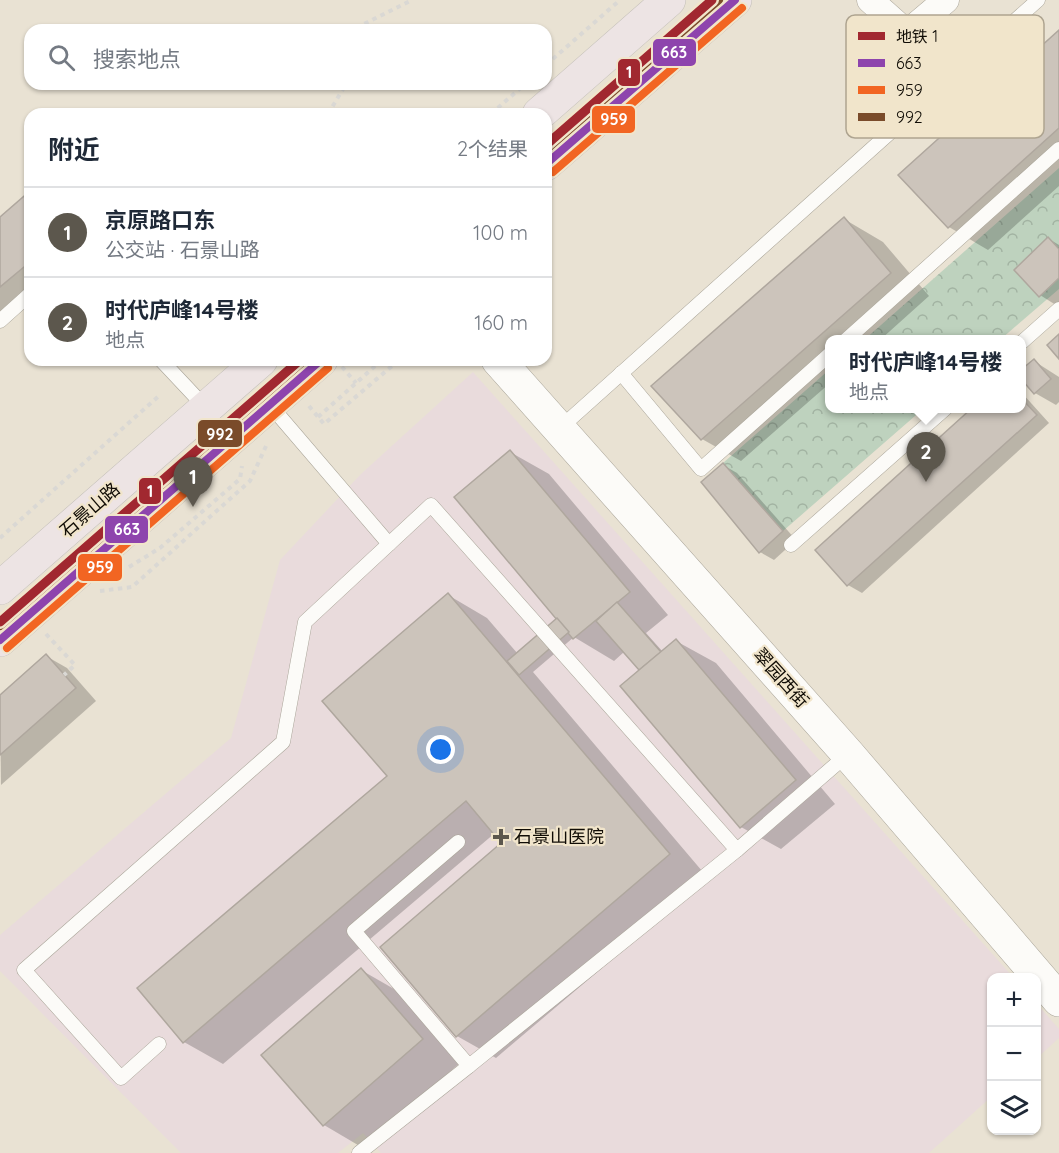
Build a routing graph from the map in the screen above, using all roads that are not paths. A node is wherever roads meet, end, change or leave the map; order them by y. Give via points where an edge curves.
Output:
1 (669, 0) edge
2 (735, 0) edge
3 (870, 0) edge
4 (946, 0) edge
5 (1038, 0) edge
6 (887, 15) edge
7 (928, 15) edge
8 (1021, 15) edge
9 (547, 108) edge
10 (884, 138) edge
11 (1059, 149) edge
12 (552, 159) edge
13 (24, 299) edge
14 (1059, 309) edge
15 (0, 321) edge
16 (850, 335) edge
17 (1026, 338) edge
18 (825, 358) edge
19 (168, 366) edge
20 (254, 366) edge
21 (314, 366) edge
22 (503, 366) edge
23 (621, 373) junction
24 (270, 405) junction
25 (206, 408) junction
26 (940, 413) edge
27 (559, 429) junction
28 (389, 544) junction
29 (791, 545) dead end
30 (0, 588) edge
31 (0, 640) edge
32 (848, 754) junction
33 (458, 842) dead end
34 (737, 850) junction
35 (1059, 1000) edge
36 (159, 1044) dead end
37 (469, 1066) junction
38 (359, 1153) edge

1 - 9 highway
2 - 12 highway
3 - 6 street
4 - 7 street
5 - 8 lane
10 - 23 lane
11 - 16 lane
13 - 15 lane
14 - 17 lane
18 - 23 lane via 701,469
19 - 25 lane
20 - 25 highway, 石景山路
21 - 24 highway
22 - 27 street, 翠园西街
23 - 27 lane
24 - 28 lane
24 - 31 highway
25 - 30 highway, 石景山路
26 - 29 lane
27 - 32 street, 翠园西街
28 - 34 lane via 432,505
28 - 36 lane via 305,622 283,742 24,970 121,1078
32 - 34 lane
32 - 35 street, 翠园西街
33 - 37 lane via 354,931
34 - 37 lane
37 - 38 lane

